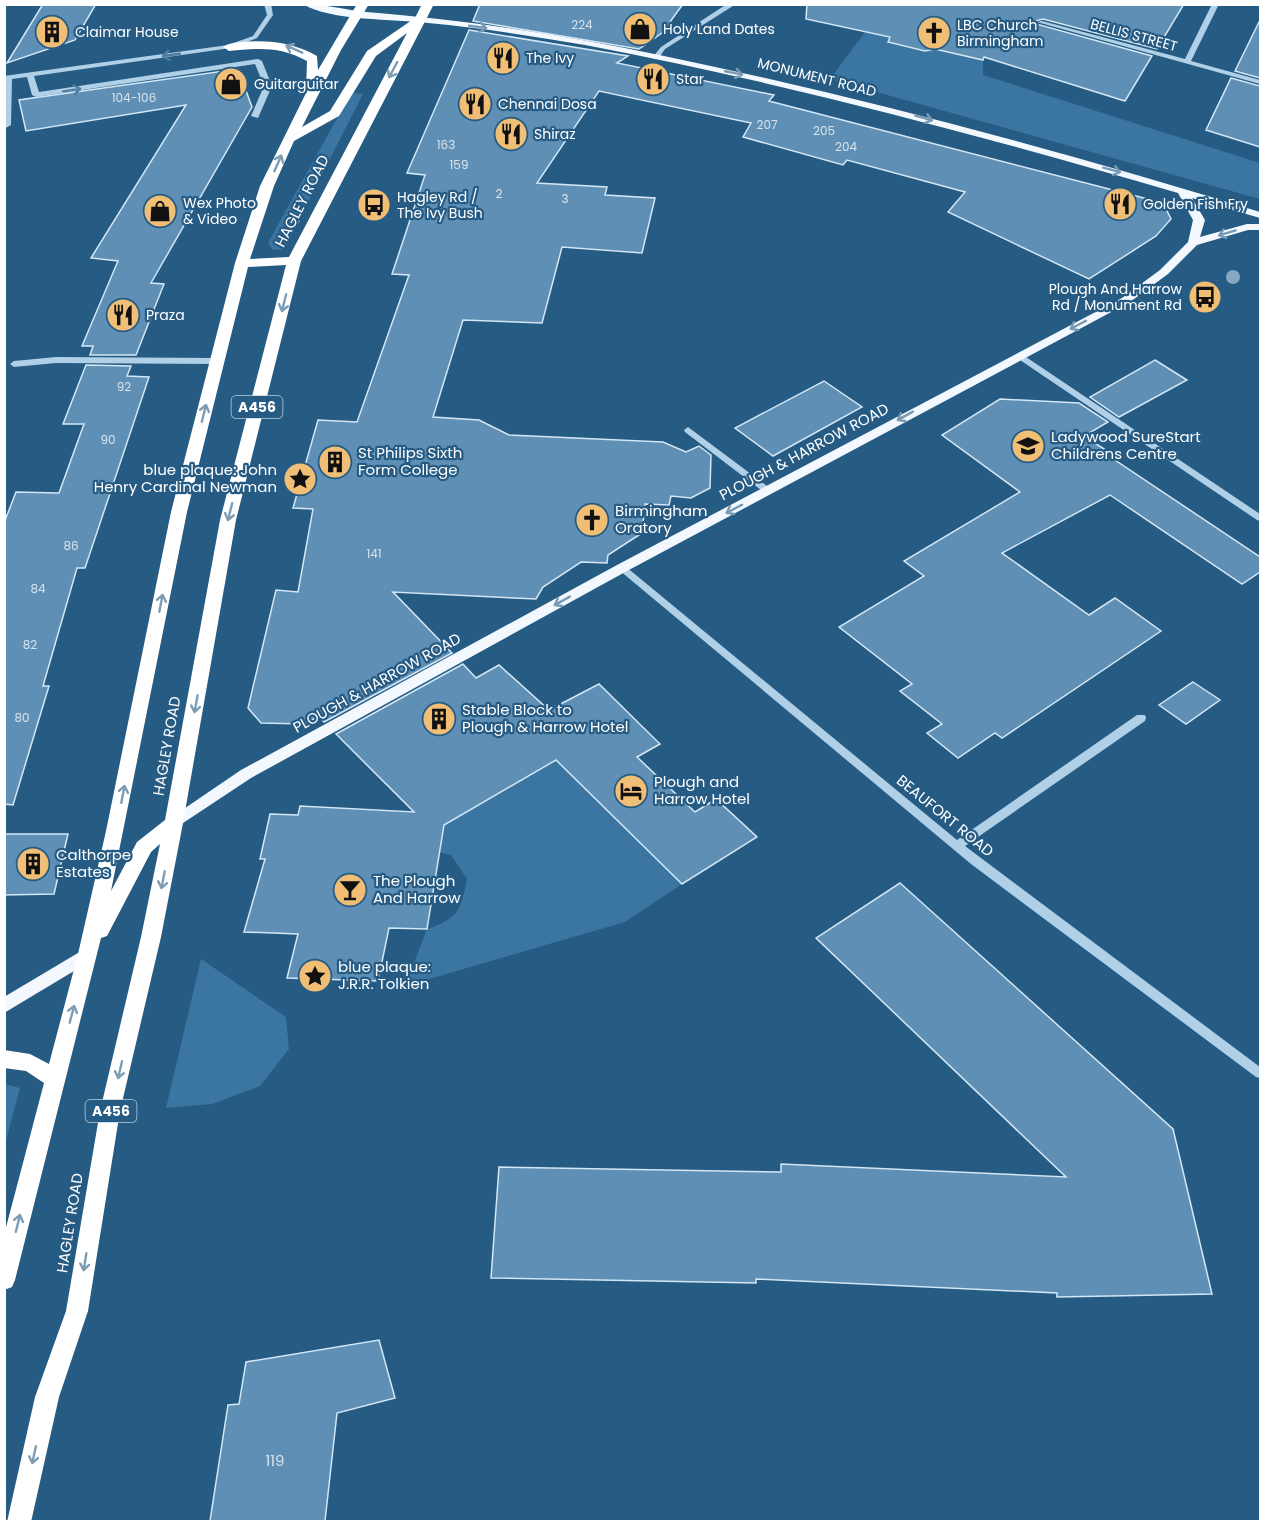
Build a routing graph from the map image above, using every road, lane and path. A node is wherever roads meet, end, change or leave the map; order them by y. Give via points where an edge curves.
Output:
1 (267, 4) edge
2 (308, 4) edge
3 (428, 4) edge
4 (733, 4) edge
5 (1216, 4) edge
6 (360, 9) edge
7 (420, 19) junction
8 (1040, 22) dead end
9 (230, 47) junction
10 (656, 58) junction
11 (1188, 61) junction
12 (30, 74) junction
13 (6, 78) edge
14 (1260, 82) edge
15 (311, 96) junction
16 (255, 116) dead end
17 (4, 127) edge
18 (289, 139) junction
19 (1182, 190) junction
20 (1260, 215) edge
21 (1260, 227) edge
22 (1193, 243) junction
23 (294, 261) junction
24 (242, 263) junction
25 (1020, 356) junction
26 (217, 361) junction
27 (14, 364) dead end
28 (688, 430) dead end
29 (768, 490) junction
30 (1260, 518) edge
31 (622, 568) junction
32 (1141, 718) dead end
33 (174, 823) junction
34 (115, 831) junction
35 (957, 846) junction
36 (144, 847) junction
37 (88, 954) junction
38 (4, 1006) edge
39 (4, 1059) edge
40 (1260, 1073) edge
41 (54, 1078) junction
42 (4, 1280) edge
43 (19, 1521) edge

1 - 9 street via 270,15 255,37
2 - 6 main road, MONUMENT ROAD
3 - 7 highway, HAGLEY ROAD / A456
4 - 10 street via 663,48
5 - 11 street, BELLIS STREET
6 - 7 main road, MONUMENT ROAD
6 - 15 highway, HAGLEY ROAD
7 -> 10 main road, MONUMENT ROAD
7 - 18 highway via 371,54 334,113
7 -> 23 highway, HAGLEY ROAD / A456
8 - 11 street, BELLIS STREET
9 -> 12 street
15 -> 9 highway via 313,59 297,49 285,44
10 -> 19 main road, MONUMENT ROAD via 744,74 911,115
11 - 14 street, BELLIS STREET
12 - 13 street
12 -> 16 street via 36,95 258,62 268,86
13 - 17 street
15 - 18 highway, HAGLEY ROAD
24 -> 18 highway, HAGLEY ROAD via 267,186
19 - 20 main road, MONUMENT ROAD
19 - 22 main road via 1199,220
21 -> 22 main road, PLOUGH & HARROW ROAD via 1247,227
22 -> 25 main road, PLOUGH & HARROW ROAD via 1164,272 1126,300
23 - 24 highway
23 -> 33 highway, HAGLEY ROAD / A456 via 228,520
24 - 26 highway, HAGLEY ROAD
25 -> 29 main road, PLOUGH & HARROW ROAD
25 - 30 street
26 - 27 street via 56,360
34 -> 26 highway, HAGLEY ROAD via 179,512
28 - 29 street
29 -> 31 main road, PLOUGH & HARROW ROAD
31 -> 33 main road, PLOUGH & HARROW ROAD via 246,774
31 - 35 street, BEAUFORT ROAD
32 - 35 street
33 - 36 highway
33 -> 43 highway, HAGLEY ROAD / A456 via 110,1111 77,1311 47,1397
34 - 36 highway
34 - 37 highway, HAGLEY ROAD
35 - 40 street, BEAUFORT ROAD
36 - 37 highway
37 - 38 main road
41 -> 37 highway, HAGLEY ROAD
39 - 41 highway via 30,1063
42 -> 41 highway, HAGLEY ROAD

